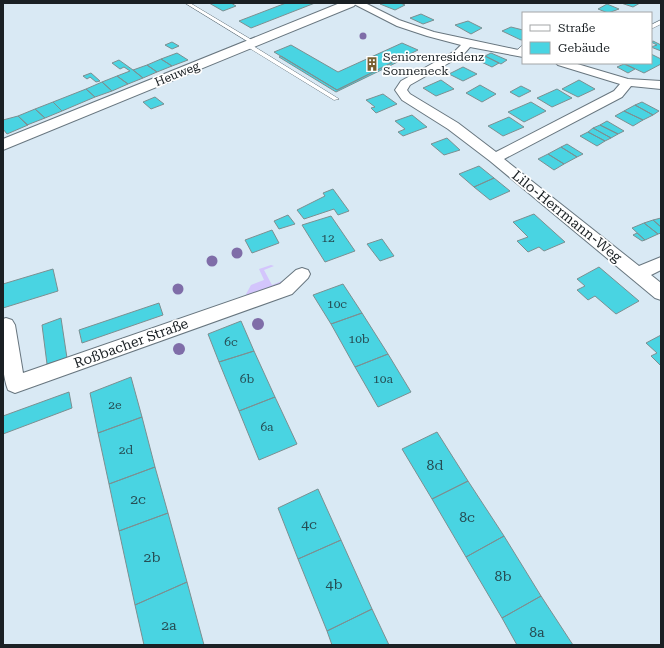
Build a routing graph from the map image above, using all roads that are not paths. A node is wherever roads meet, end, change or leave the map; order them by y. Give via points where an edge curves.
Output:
1 (187, 3) edge
2 (350, 3) edge
3 (357, 3) edge
4 (661, 22) edge
5 (652, 26) edge
6 (468, 43) junction
7 (251, 44) junction
8 (521, 51) edge
9 (568, 64) edge
10 (627, 82) junction
11 (661, 85) edge
12 (336, 99) dead end
13 (3, 144) edge
14 (495, 158) junction
15 (661, 263) edge
16 (302, 274) dead end
17 (638, 274) junction
18 (661, 292) edge
19 (3, 326) edge

1 - 7 lane
2 - 7 street, Heuweg
3 - 6 street via 402,25
4 - 5 lane
6 - 8 street
6 - 14 street, Lilo-Herrmann-Weg via 459,53 405,83 401,90 406,97 453,126
7 - 12 lane
7 - 13 street, Heuweg
9 - 10 street
10 - 11 street
10 - 14 street, Lilo-Herrmann-Weg via 618,94
14 - 17 street, Lilo-Herrmann-Weg
15 - 17 street
16 - 19 street, Roßbacher Straße via 286,289 15,384 6,325
17 - 18 street, Lilo-Herrmann-Weg

